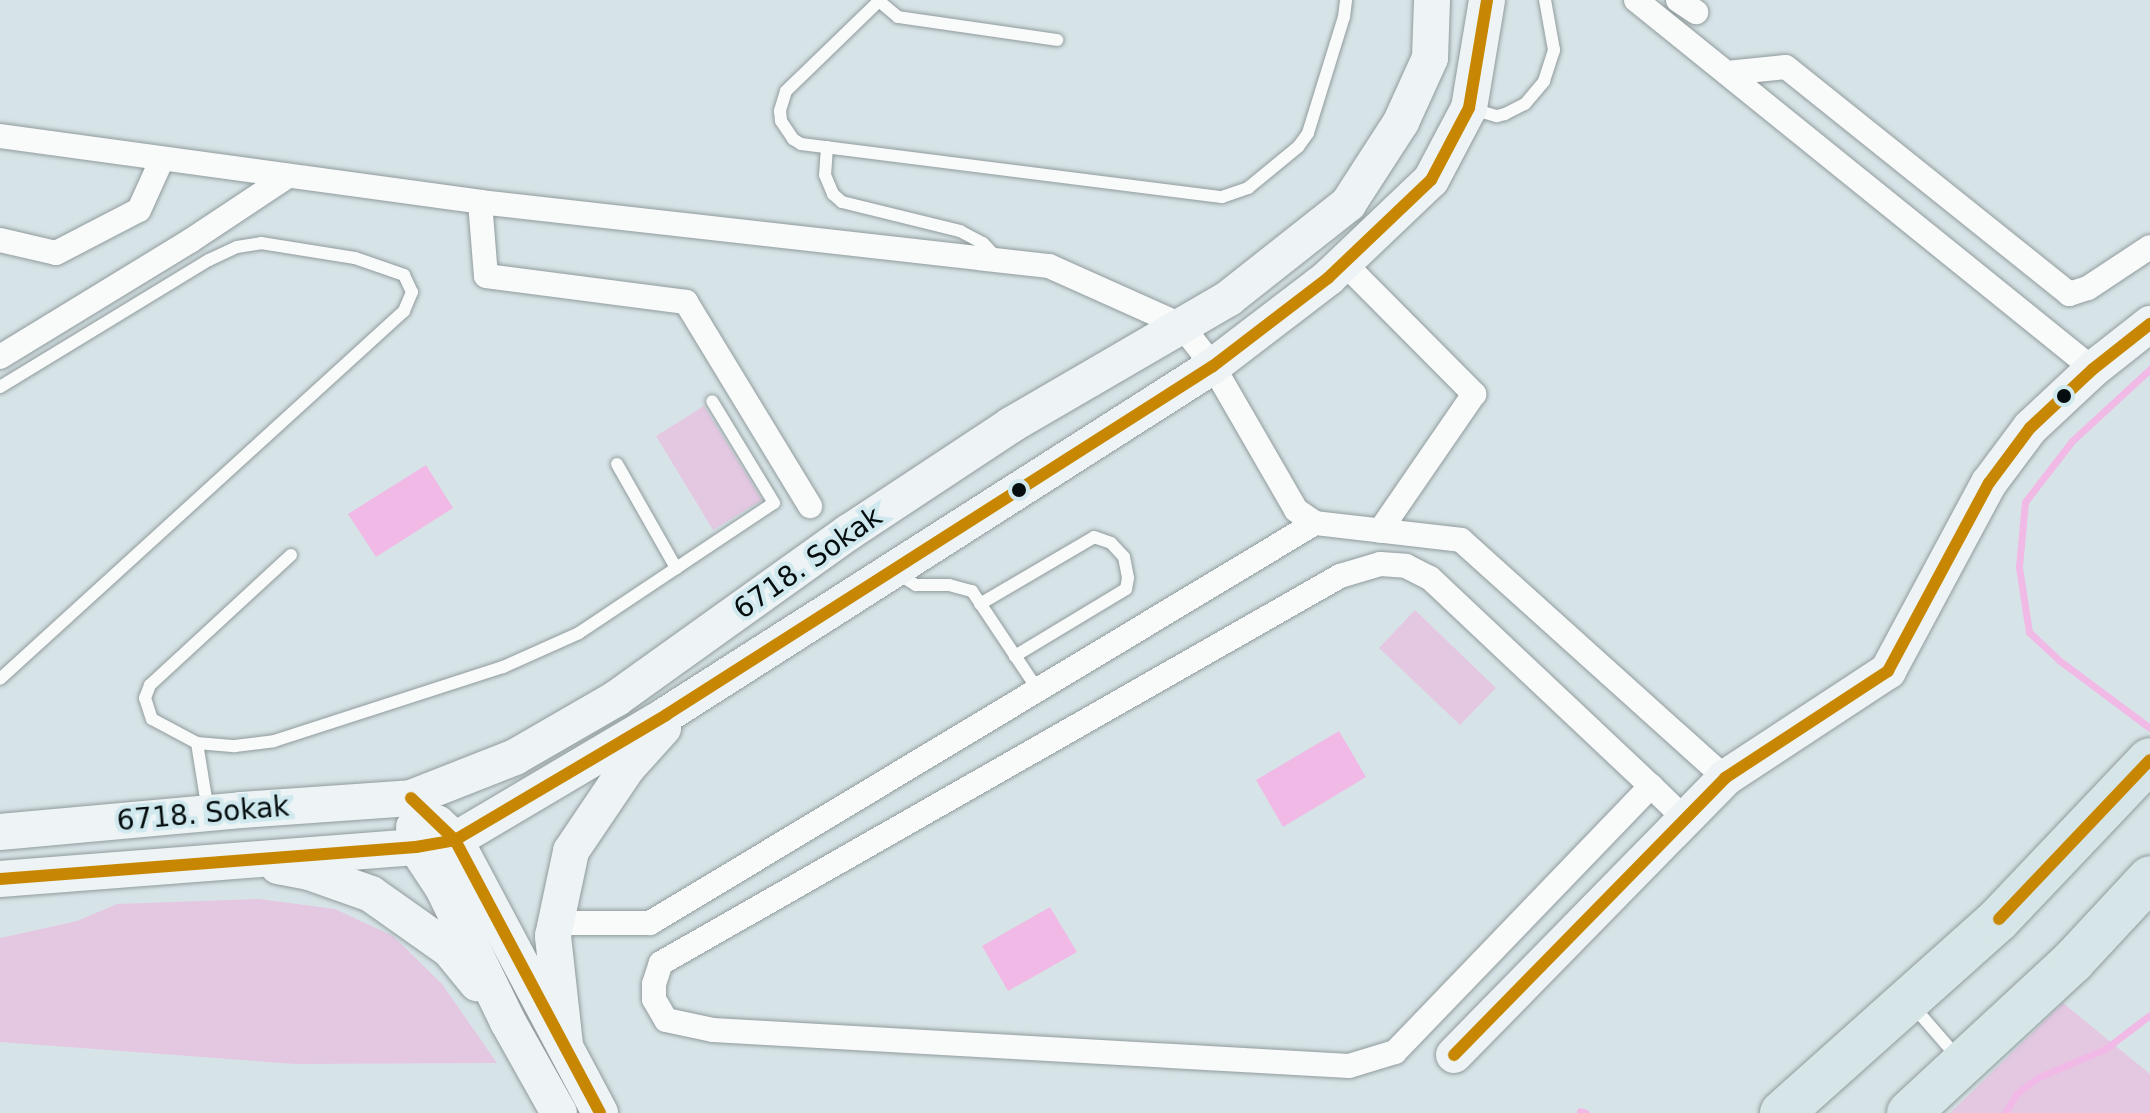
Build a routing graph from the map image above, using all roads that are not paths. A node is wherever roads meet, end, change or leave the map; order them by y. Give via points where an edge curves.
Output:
1 (880, 0) edge
2 (1346, 0) edge
3 (1432, 0) edge
4 (1487, 0) edge
5 (1545, 0) edge
6 (1636, 0) edge
7 (1057, 40) dead end
8 (1727, 73) junction
9 (1469, 108) junction
10 (0, 136) edge
11 (827, 147) junction
12 (162, 159) junction
13 (288, 176) junction
14 (480, 202) junction
15 (0, 240) edge
16 (2150, 247) edge
17 (998, 260) junction
18 (1344, 263) junction
19 (2150, 324) edge
20 (1181, 325) junction
21 (0, 357) edge
22 (1213, 366) junction
23 (2093, 369) junction
24 (0, 387) edge
25 (712, 401) dead end
26 (617, 464) dead end
27 (810, 506) dead end
28 (1315, 523) junction
29 (1380, 531) junction
30 (291, 555) dead end
31 (676, 568) junction
32 (892, 570) junction
33 (980, 604) junction
34 (1015, 656) junction
35 (0, 679) edge
36 (1038, 690) junction
37 (685, 702) junction
38 (197, 743) junction
39 (2150, 760) edge
40 (1725, 778) junction
41 (1651, 786) junction
42 (411, 798) junction
43 (208, 813) junction
44 (1685, 819) junction
45 (0, 832) edge
46 (455, 840) junction
47 (416, 847) junction
48 (243, 859) junction
49 (2150, 878) edge
50 (0, 879) edge
51 (555, 923) junction
52 (1910, 1002) junction
53 (508, 1022) junction
54 (565, 1045) junction
55 (1454, 1055) dead end
56 (1963, 1064) junction
57 (1787, 1109) edge
58 (559, 1113) edge
59 (600, 1113) edge
60 (1909, 1113) edge

1 - 7 lane via 898,17
1 - 11 lane via 781,100 781,121 793,139
2 - 11 lane via 1308,133 1281,161 1235,194 1206,197
3 - 20 street, 6718. Sokak via 1430,58 1401,122 1348,204 1229,298
4 - 9 street, 6718. Sokak
5 - 9 lane via 1554,50 1539,88 1525,104 1505,114
6 - 8 street
8 - 16 street via 1786,67 2069,294 2088,288
8 - 23 street
9 - 18 street, 6718. Sokak via 1431,180
10 - 12 street
11 - 17 lane via 825,175 842,202 960,231 983,243
12 - 13 street
12 - 15 street via 139,210 56,253
13 - 14 street
13 - 21 street
14 - 17 street
14 - 27 street via 486,276 686,302
17 - 20 street via 1049,266
18 - 22 street, 6718. Sokak
18 - 29 street via 1474,394
19 - 23 street
20 - 22 street
20 - 42 street, 6718. Sokak via 1011,425 617,698 515,757
22 - 28 street via 1296,510
22 - 32 street, 6718. Sokak
23 - 40 street via 2030,428 1989,483 1888,671
24 - 35 lane via 237,247 261,243 355,258 404,275 412,292 404,311
25 - 31 lane via 774,503
26 - 31 lane
28 - 29 street
28 - 36 street
29 - 40 street via 1461,540
30 - 38 lane via 147,691 145,706 152,719
31 - 38 lane via 579,633 503,667 274,741
32 - 33 lane via 916,585 972,591
32 - 37 street, 6718. Sokak
33 - 34 lane
33 - 34 lane via 1094,537 1111,543 1124,557 1126,589
34 - 36 lane
36 - 51 street via 650,923
37 - 46 street, 6718. Sokak
37 - 51 street via 627,768 571,851
38 - 43 lane
39 - 52 highway via 1999,919
40 - 44 street
41 - 41 street via 1430,578 1406,566 1380,564 1340,576 661,963 654,999 666,1020 713,1030 1349,1066 1395,1052
41 - 44 street
42 - 43 street, 6718. Sokak
42 - 46 street
42 - 47 street
43 - 45 street, 6718. Sokak
44 - 55 street
46 - 47 street, 6718. Sokak
46 - 54 street
47 - 48 street, 6718. Sokak
47 - 53 street via 450,901
48 - 50 street, 6718. Sokak
48 - 53 street via 309,872 371,894 450,950
49 - 56 highway via 2073,961
51 - 54 street
52 - 56 lane
52 - 57 highway
53 - 58 street
54 - 59 street
56 - 60 highway

